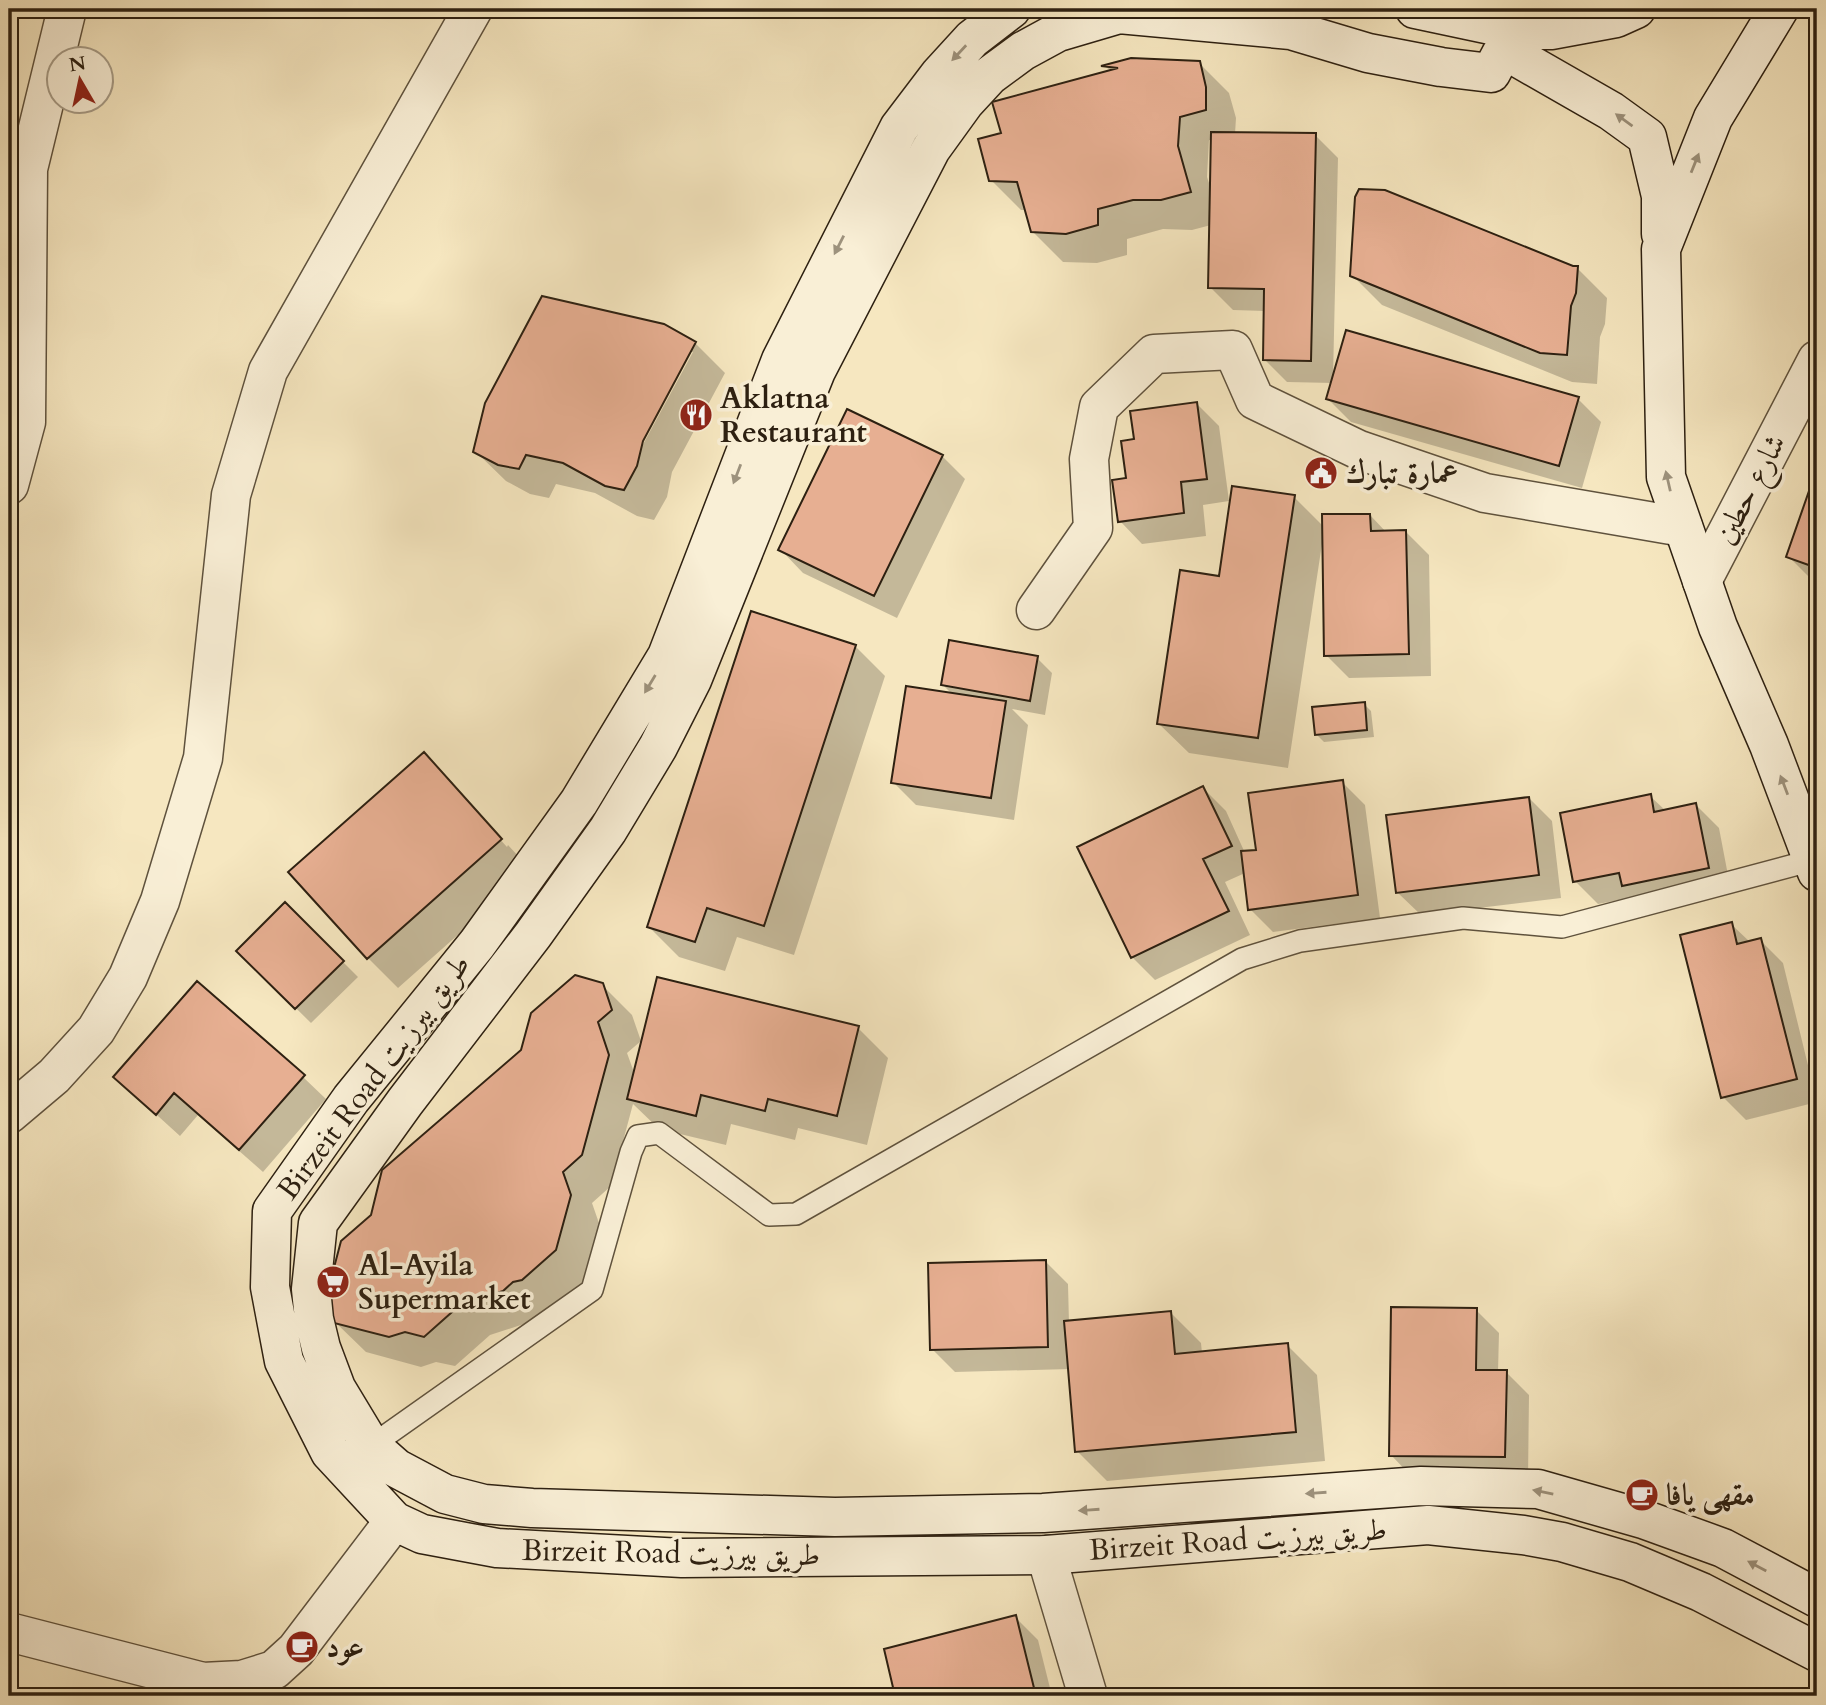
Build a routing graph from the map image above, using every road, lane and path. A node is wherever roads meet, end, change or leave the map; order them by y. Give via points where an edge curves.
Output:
1 (66, 9) edge
2 (473, 9) edge
3 (1011, 9) edge
4 (1415, 9) edge
5 (1636, 9) edge
6 (1779, 9) edge
7 (1528, 19) edge
8 (1661, 248) junction
9 (1817, 360) edge
10 (798, 365) junction
11 (9, 485) edge
12 (1683, 527) junction
13 (1702, 581) junction
14 (1036, 610) dead end
15 (1815, 866) edge
16 (9, 1114) edge
17 (371, 1446) junction
18 (421, 1481) junction
19 (394, 1521) junction
20 (1046, 1555) junction
21 (1817, 1598) edge
22 (9, 1632) edge
23 (1817, 1652) edge
24 (1088, 1696) edge

1 - 11 main road via 28,169 26,422
2 - 16 main road via 268,371 231,495 203,758 160,901 128,977 96,1030 54,1076
3 -> 10 main road, Birzeit Road طريق بيرزيت via 972,39 899,128
4 - 7 main road
5 - 7 main road via 1616,18 1551,30
8 -> 6 main road via 1713,118
8 -> 7 main road via 1661,196 1647,137 1522,60
7 - 10 main road via 1491,73 1368,53 1291,30 1119,14 1058,32 989,76 965,102 937,139
12 -> 8 main road via 1666,477
9 - 13 main road, شارع حطين
10 - 17 main road via 692,680 658,747 608,830 533,936 318,1223 311,1289 314,1319 336,1388
10 -> 19 main road, Birzeit Road طريق بيرزيت via 667,656 579,802 477,944 351,1099 272,1211 270,1287 284,1361 330,1452
12 - 13 main road
12 - 14 main road via 1485,493 1359,450 1255,400 1233,349 1154,354 1099,407 1088,459 1093,528
15 -> 13 main road
15 - 17 lane via 1562,927 1463,918 1300,941 1242,959 796,1214 769,1215 659,1133 638,1136 592,1290
17 - 18 main road via 396,1468
18 - 19 main road
21 -> 18 main road via 1723,1548 1643,1518 1538,1489 1421,1486 1043,1513 835,1517 484,1504 445,1494
19 - 20 main road, Birzeit Road طريق بيرزيت via 422,1534 497,1548 682,1558
19 - 22 main road via 296,1650 274,1670 242,1680 202,1682
20 - 23 main road, Birzeit Road طريق بيرزيت via 1428,1525 1523,1535 1630,1562 1701,1592
20 - 24 main road

